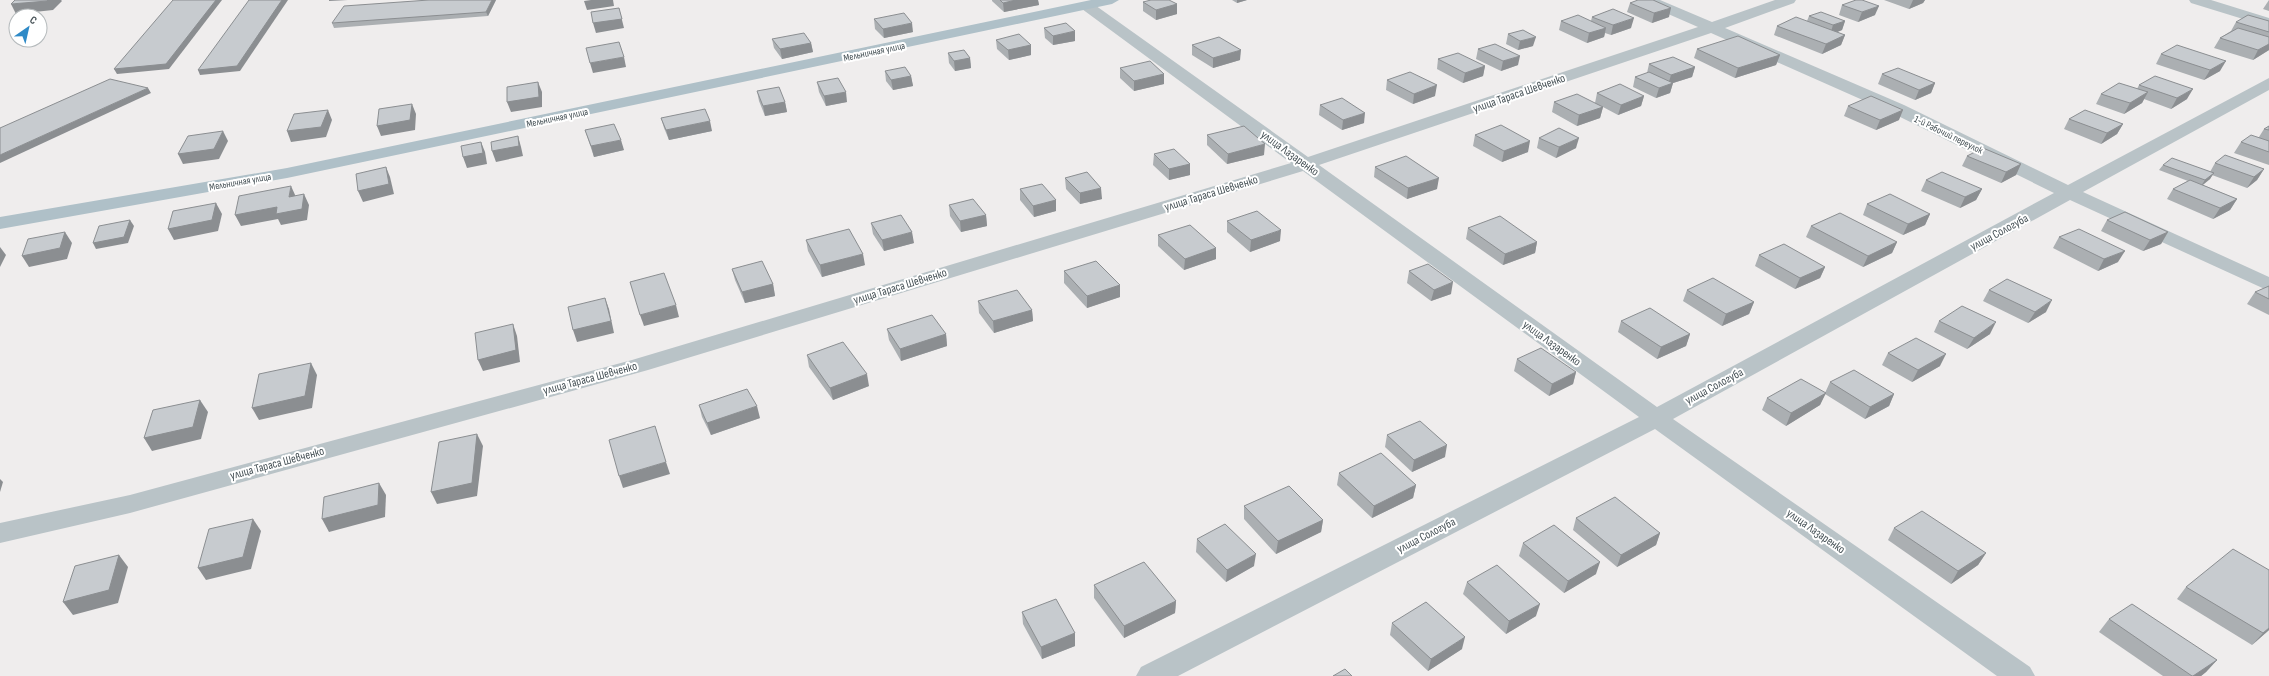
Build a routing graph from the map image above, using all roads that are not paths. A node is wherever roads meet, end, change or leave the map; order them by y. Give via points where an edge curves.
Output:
1 (1112, 0) edge
2 (1648, 0) edge
3 (1789, 0) edge
4 (2196, 0) edge
5 (1087, 6) junction
6 (2269, 23) edge
7 (1710, 28) junction
8 (2269, 83) edge
9 (1306, 164) junction
10 (2070, 193) junction
11 (0, 223) edge
12 (2269, 285) edge
13 (1656, 418) junction
14 (0, 533) edge
15 (1152, 676) edge
16 (2020, 676) edge

1 - 5 main road, Мельничная улица
2 - 7 street, 1-й Рабочий переулок
3 - 7 street, улица Тараса Шевченко
4 - 6 street
5 - 9 street, улица Лазаренко
5 - 11 main road, Мельничная улица via 287,173
7 - 9 street, улица Тараса Шевченко
7 - 10 street, 1-й Рабочий переулок via 1898,109
8 - 10 street, улица Сологуба
9 - 13 street, улица Лазаренко
9 - 14 street, улица Тараса Шевченко via 640,365 130,504
10 - 12 street, 1-й Рабочий переулок
10 - 13 street, улица Сологуба
13 - 15 street, улица Сологуба
13 - 16 street, улица Лазаренко

